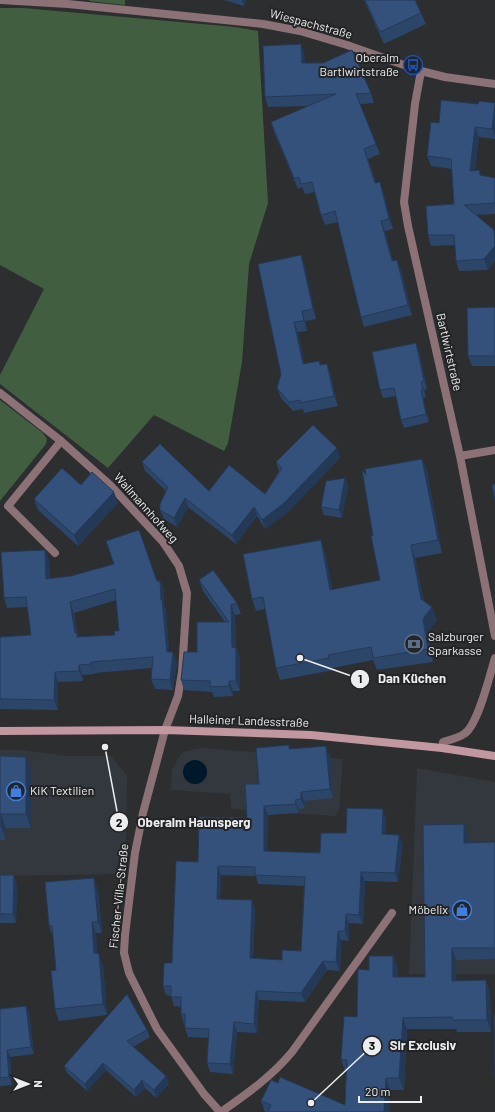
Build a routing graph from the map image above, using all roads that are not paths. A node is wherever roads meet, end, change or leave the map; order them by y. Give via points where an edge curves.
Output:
1 (0, 0) edge
2 (421, 71) junction
3 (495, 84) edge
4 (0, 393) edge
5 (61, 441) junction
6 (495, 450) edge
7 (460, 456) junction
8 (55, 553) dead end
9 (495, 636) edge
10 (495, 658) edge
11 (165, 730) junction
12 (0, 731) edge
13 (442, 748) junction
14 (495, 756) edge
15 (392, 913) dead end
16 (220, 1112) edge

1 - 2 street, Wiespachstraße via 68,4 263,24 300,31
2 - 3 street, Wiespachstraße
2 - 7 street, Bartlwirtstraße via 404,202
4 - 5 street, Wallmannhofweg
5 - 8 street via 8,506
5 - 11 street, Wallmannhofweg via 110,485 163,542 179,566 187,593 182,672 178,696
6 - 7 street
7 - 9 street, Bartlwirtstraße
10 - 13 street via 476,718 465,734 444,742
11 - 12 main road, Halleiner Landesstraße
11 - 13 main road, Halleiner Landesstraße via 311,735
11 - 16 street, Fischer-Villa-Straße via 135,853 124,953 129,973 157,1029
13 - 14 main road, Halleiner Landesstraße
15 - 16 street, Fischer-Villa-Straße via 280,1066

